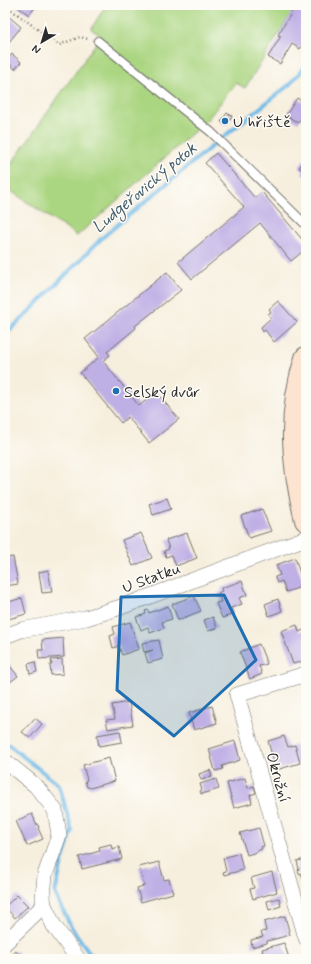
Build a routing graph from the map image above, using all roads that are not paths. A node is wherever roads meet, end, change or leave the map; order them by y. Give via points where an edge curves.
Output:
1 (98, 41) road end
2 (306, 225) edge
3 (306, 358) edge
4 (306, 520) edge
5 (306, 538) edge
6 (5, 636) edge
7 (306, 674) edge
8 (6, 763) edge
9 (44, 905) junction
10 (306, 938) edge
11 (5, 943) edge
12 (78, 959) edge

1 - 2 lane via 211,132
3 - 4 street via 296,397 294,427 297,478
5 - 6 street, U Statku via 121,607 86,618 21,630
7 - 10 street, Okružní via 237,695
8 - 9 street via 36,786 55,810 59,835 45,875
9 - 11 street
9 - 12 street via 54,926

